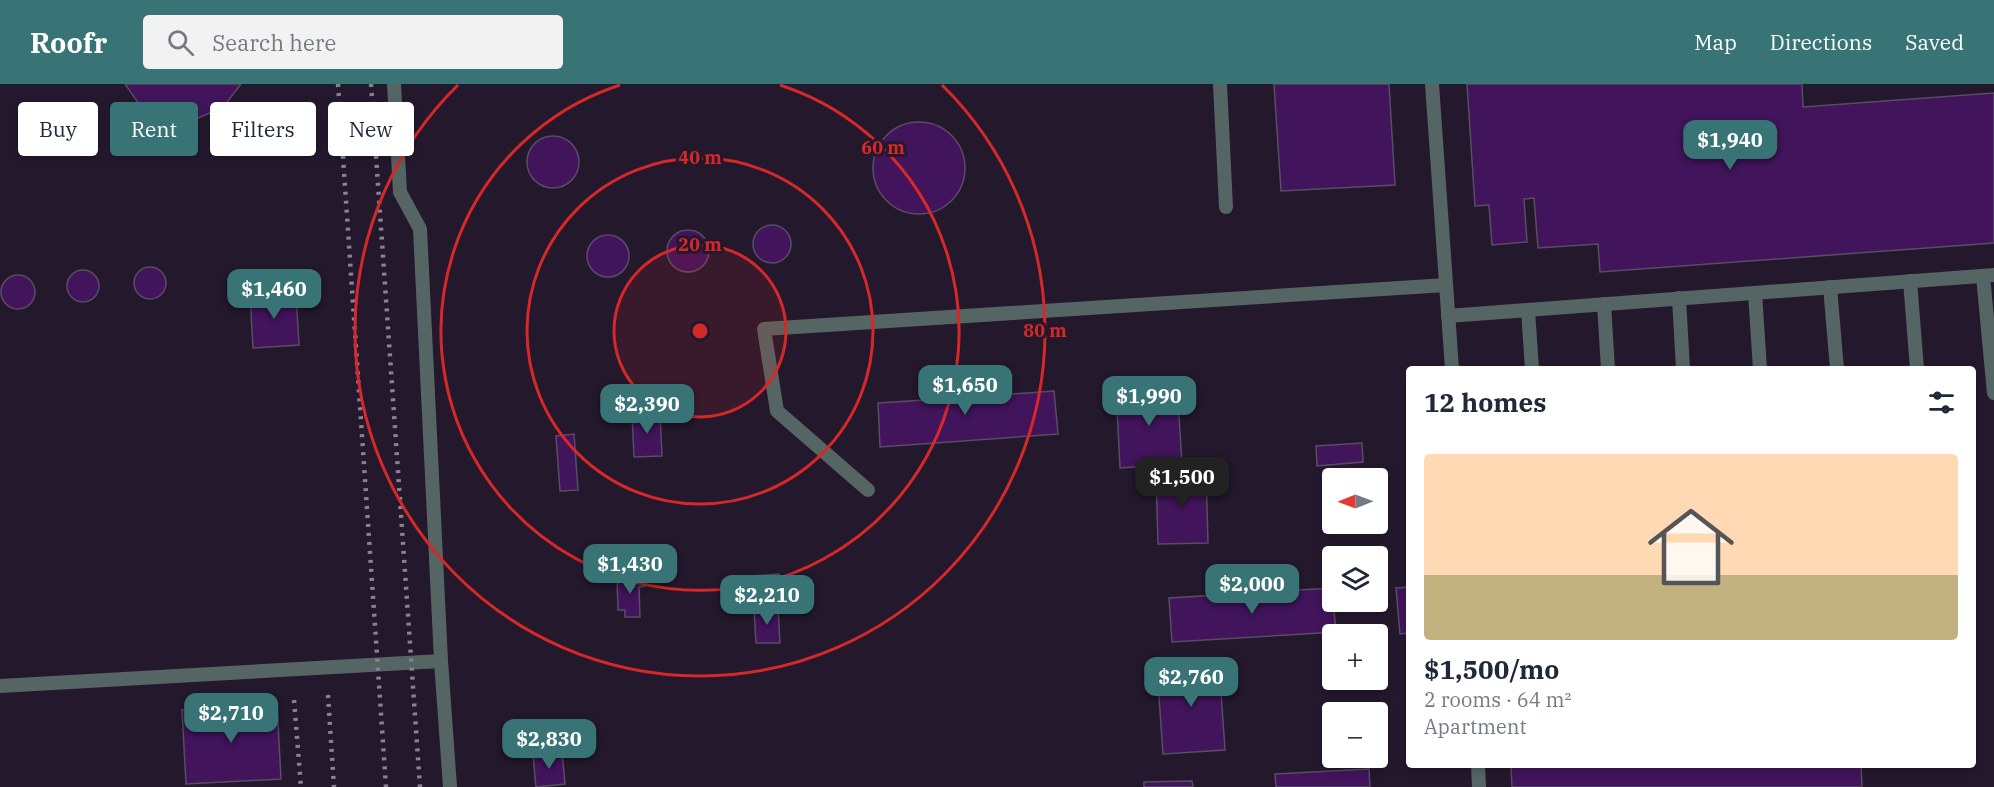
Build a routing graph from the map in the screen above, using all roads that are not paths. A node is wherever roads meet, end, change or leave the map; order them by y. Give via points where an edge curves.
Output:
1 (394, 84) edge
2 (1220, 84) edge
3 (1432, 84) edge
4 (1226, 207) dead end
5 (1989, 275) edge
6 (1910, 281) junction
7 (1446, 285) junction
8 (1830, 287) junction
9 (1755, 293) junction
10 (1678, 298) junction
11 (1604, 304) junction
12 (1528, 310) junction
13 (1448, 316) junction
14 (1452, 366) edge
15 (1532, 366) edge
16 (1608, 366) edge
17 (1683, 366) edge
18 (1760, 366) edge
19 (1837, 366) edge
20 (1917, 366) edge
21 (1994, 393) edge
22 (868, 490) dead end
23 (441, 661) junction
24 (0, 686) edge
25 (1478, 768) edge
26 (450, 787) edge
27 (1479, 787) edge

1 - 23 lane via 400,192 420,229
2 - 4 lane
3 - 7 lane
5 - 6 lane
5 - 21 lane
6 - 8 lane
6 - 20 lane
7 - 13 lane
7 - 22 lane via 764,329 777,411
8 - 9 lane
8 - 19 lane
9 - 10 lane
9 - 18 lane
10 - 11 lane
10 - 17 lane
11 - 12 lane
11 - 16 lane
12 - 13 lane
12 - 15 lane
13 - 14 lane
23 - 24 lane
23 - 26 lane
25 - 27 lane

